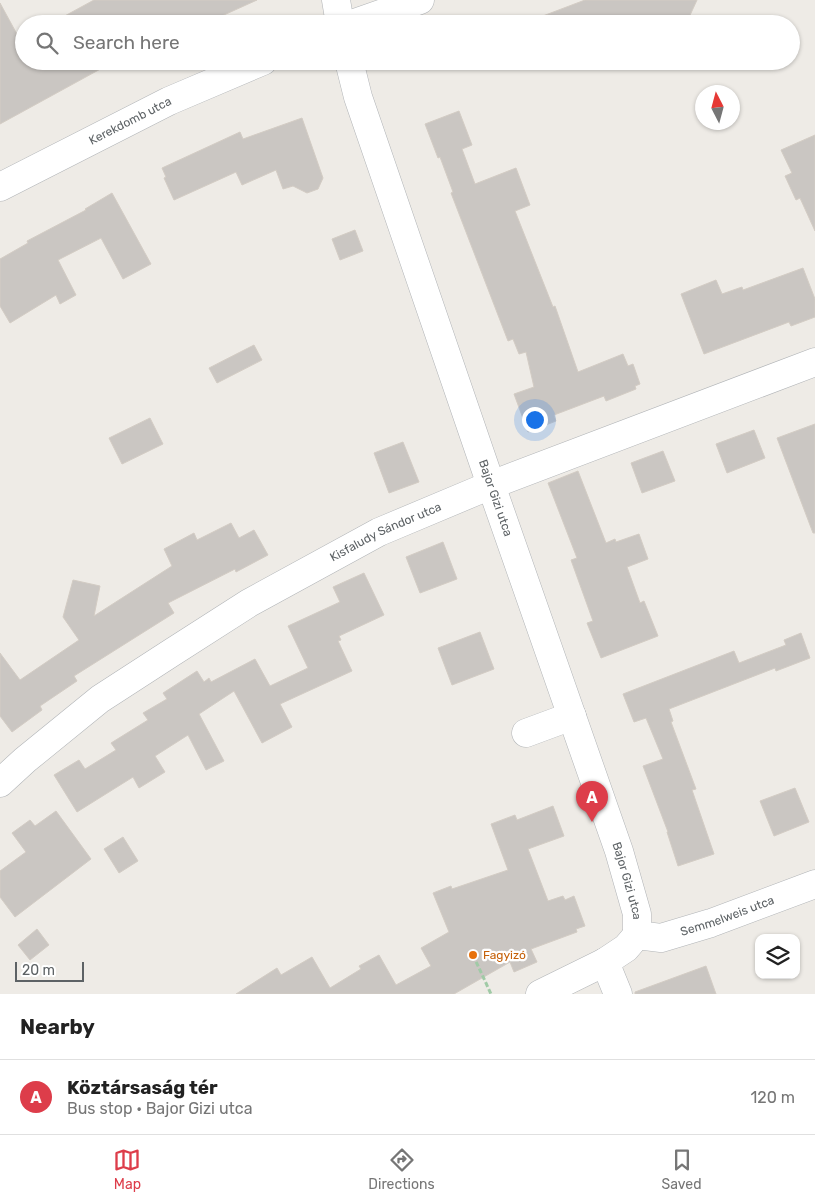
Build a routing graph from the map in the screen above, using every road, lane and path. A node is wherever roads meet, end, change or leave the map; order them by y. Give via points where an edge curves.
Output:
1 (336, 0) edge
2 (420, 0) edge
3 (338, 15) edge
4 (378, 15) edge
5 (242, 70) edge
6 (351, 70) edge
7 (0, 187) edge
8 (815, 362) edge
9 (491, 485) junction
10 (572, 716) junction
11 (526, 732) dead end
12 (0, 783) edge
13 (815, 884) edge
14 (637, 934) junction
15 (472, 955) dead end
16 (605, 962) junction
17 (491, 994) edge
18 (540, 994) edge
19 (618, 994) edge

1 - 3 street
2 - 4 street
5 - 7 street, Kerekdomb utca via 170,101
6 - 9 street, Bajor Gizi utca
8 - 9 street, Kisfaludy Sándor utca
9 - 10 street, Bajor Gizi utca
9 - 12 street, Kisfaludy Sándor utca via 379,532 249,603 100,699
10 - 11 street
10 - 14 street, Bajor Gizi utca via 631,888 637,914
13 - 14 street, Semmelweis utca via 661,938
14 - 16 street via 626,948
15 - 17 path
16 - 18 street
16 - 19 street

